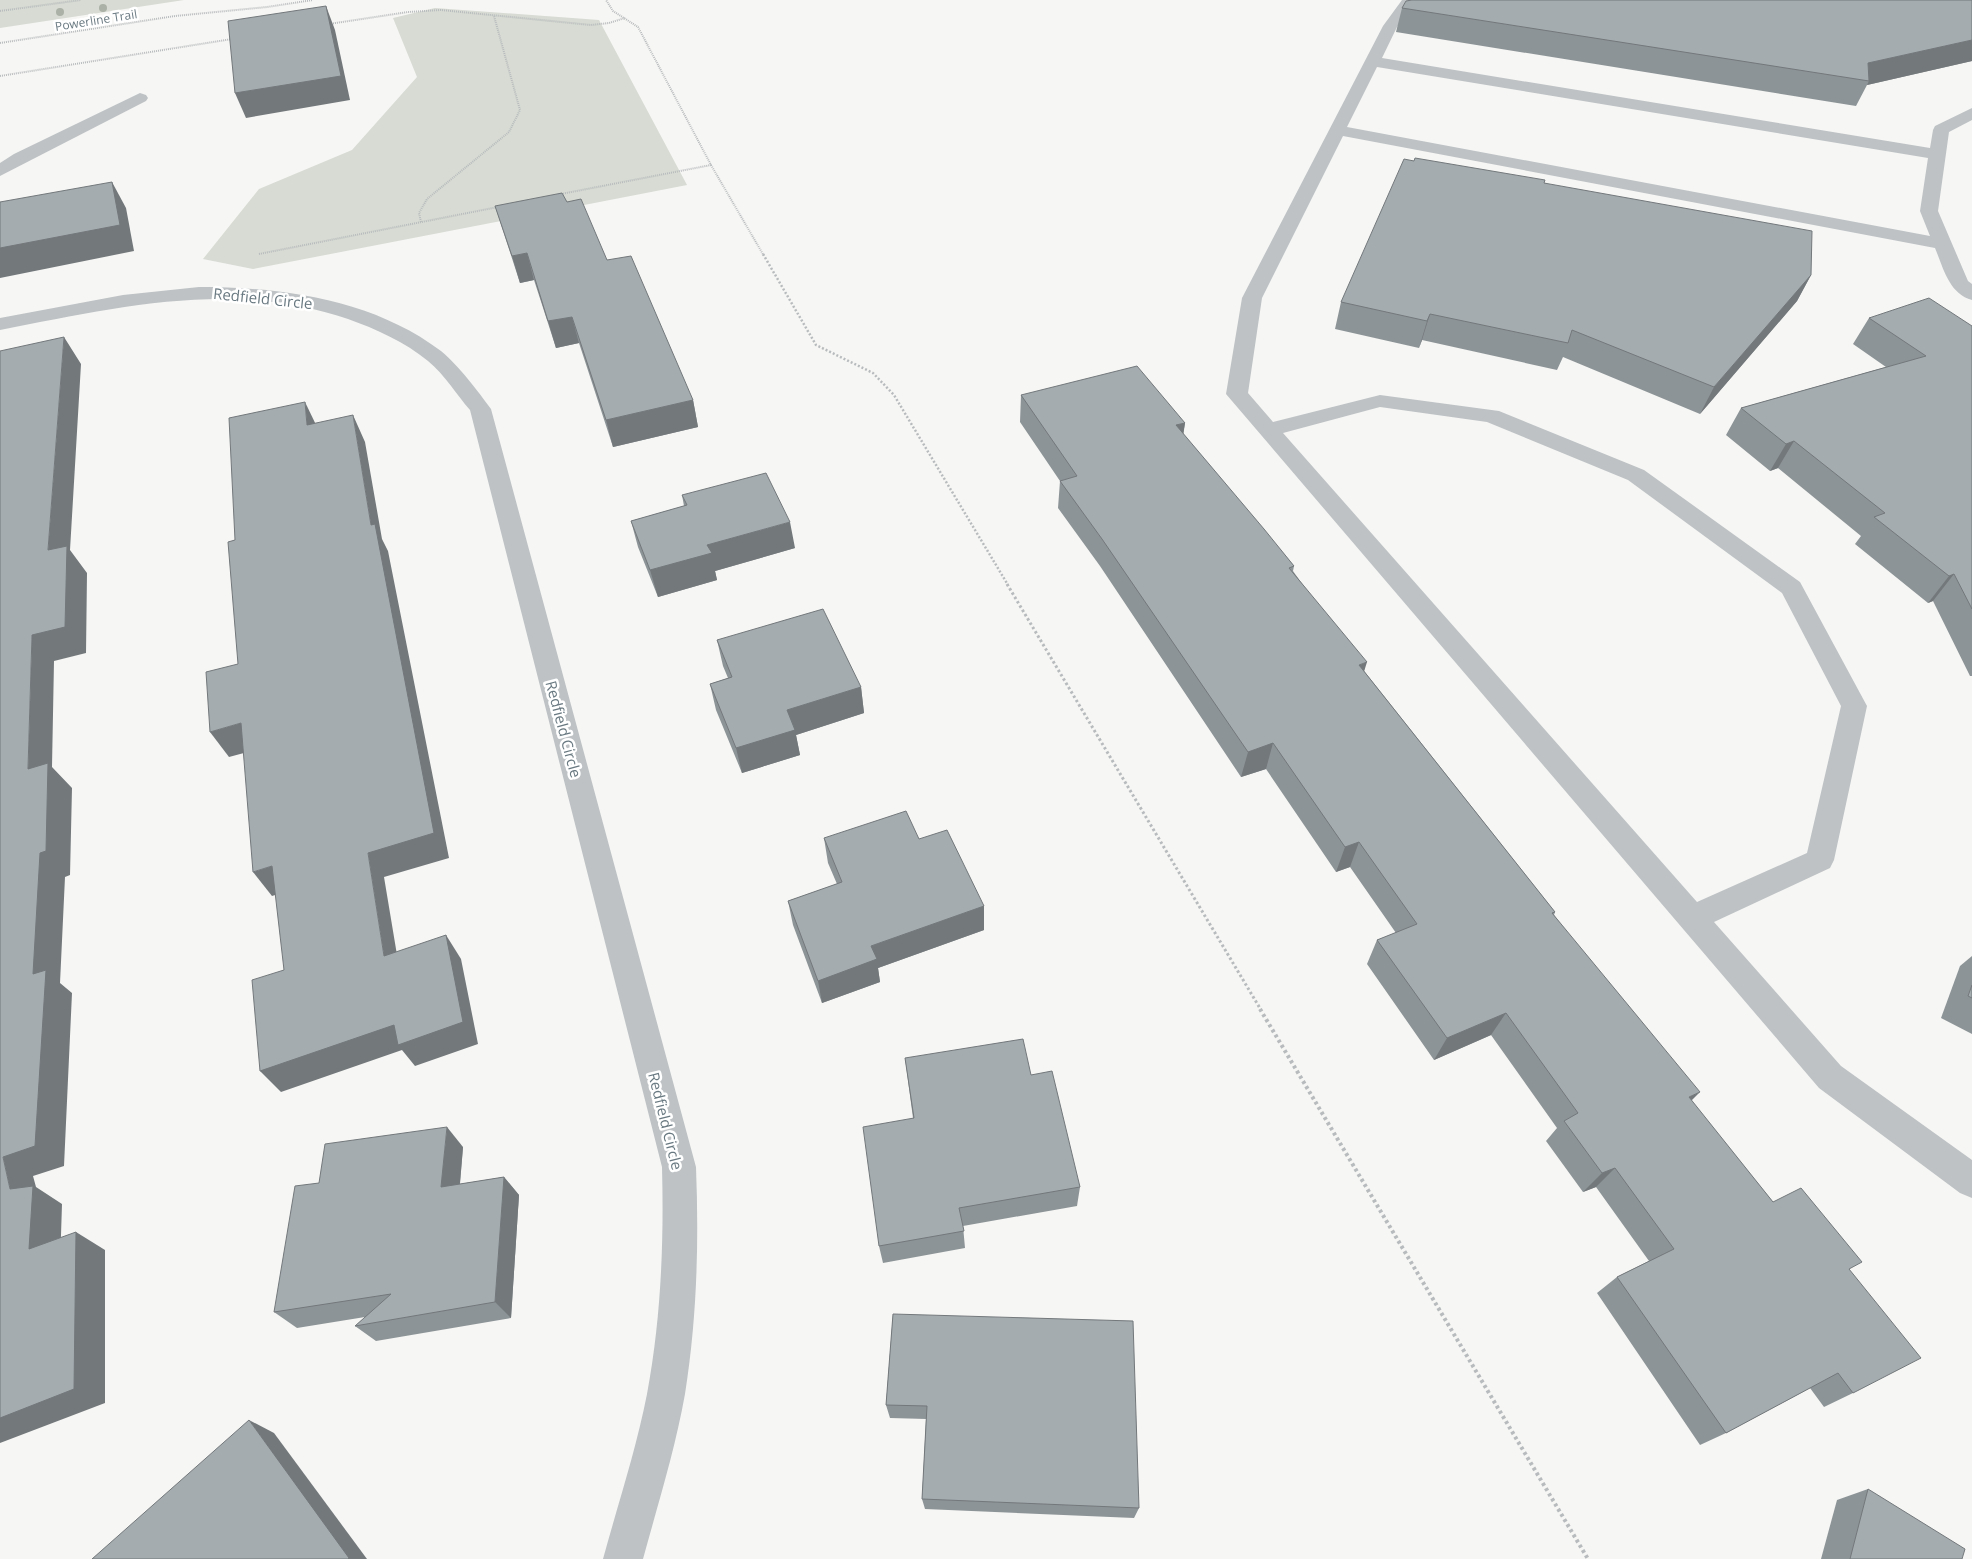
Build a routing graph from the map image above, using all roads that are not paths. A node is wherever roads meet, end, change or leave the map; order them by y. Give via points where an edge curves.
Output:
1 (1410, 0) edge
2 (1372, 61) junction
3 (140, 98) dead end
4 (1972, 113) edge
5 (1337, 130) junction
6 (1937, 154) junction
7 (0, 171) edge
8 (1943, 244) junction
9 (1972, 294) edge
10 (0, 324) edge
11 (1269, 430) junction
12 (1692, 918) junction
13 (1972, 1181) edge
14 (623, 1559) edge

1 - 2 street via 1390,26
2 - 5 street
2 - 6 street
3 - 7 street
4 - 6 street via 1941,130
5 - 8 street
5 - 11 street via 1252,298 1237,394
6 - 8 street via 1929,211
8 - 9 street via 1960,284
10 - 14 street, Redfield Circle via 120,301 206,292 283,298 356,314 396,332 434,356 480,410 679,1167 682,1226 678,1310 659,1426
11 - 12 street
11 - 12 street via 1380,400 1491,416 1636,475 1791,588 1854,706 1820,860
12 - 13 street via 1830,1077

